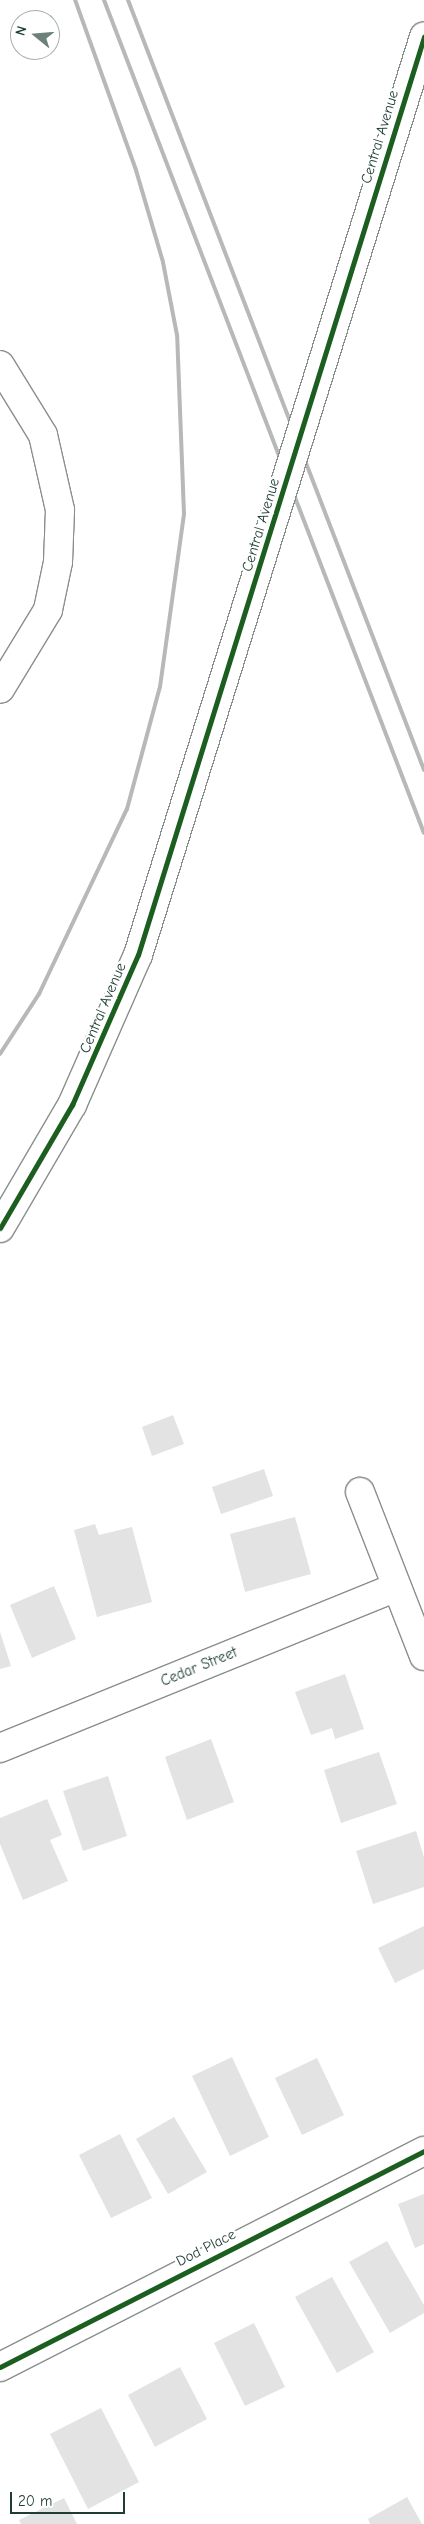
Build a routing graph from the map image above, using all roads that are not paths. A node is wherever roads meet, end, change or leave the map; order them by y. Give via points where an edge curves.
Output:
1 (424, 37) edge
2 (0, 365) edge
3 (0, 690) edge
4 (0, 1228) edge
5 (360, 1492) dead end
6 (398, 1587) junction
7 (424, 1656) edge
8 (0, 1748) edge
9 (424, 2151) edge
10 (0, 2367) edge

1 - 4 main road, Central Avenue, bridge via 141,947 79,1090
2 - 3 main road via 43,435 60,510 58,562 48,610
5 - 6 main road
6 - 7 main road
6 - 8 main road, Cedar Street
9 - 10 main road, Dod Place

